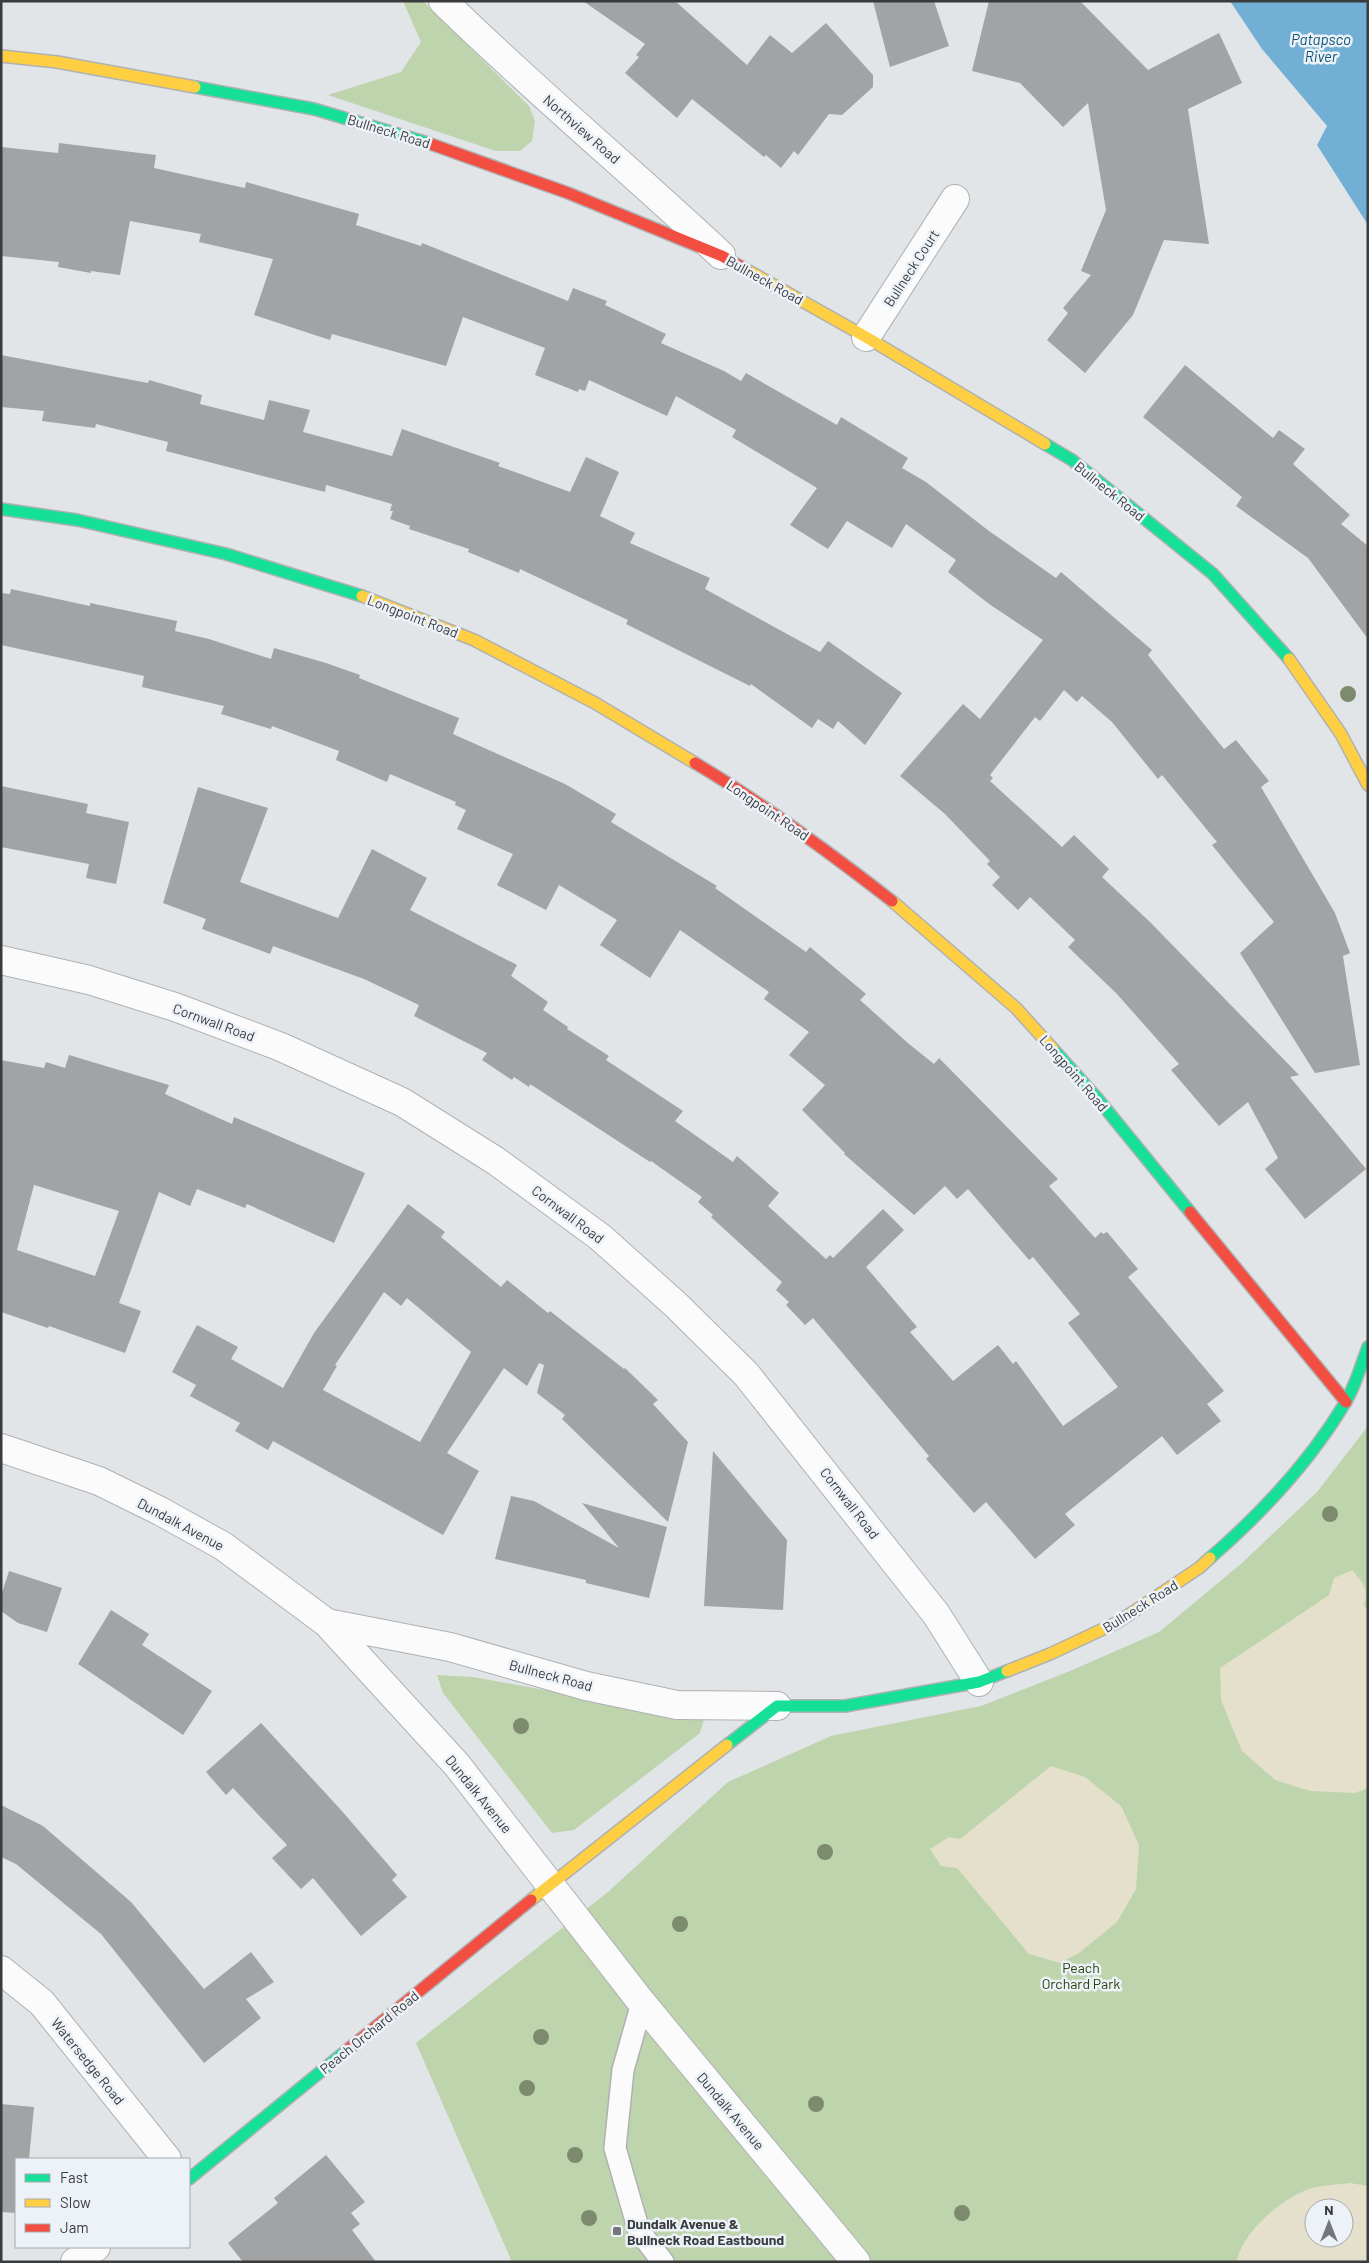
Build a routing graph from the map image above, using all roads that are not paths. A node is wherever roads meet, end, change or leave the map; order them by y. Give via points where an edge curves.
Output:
1 (443, 1) edge
2 (1, 56) edge
3 (955, 199) dead end
4 (722, 256) junction
5 (866, 337) junction
6 (1, 509) edge
7 (1368, 785) edge
8 (1, 960) edge
9 (1368, 1347) edge
10 (1346, 1402) junction
11 (1, 1448) edge
12 (327, 1624) junction
13 (979, 1682) junction
14 (777, 1706) junction
15 (550, 1884) junction
16 (1, 1970) edge
17 (642, 2003) junction
18 (166, 2158) edge
19 (190, 2179) edge
20 (95, 2248) edge
21 (76, 2262) edge
22 (663, 2262) edge
23 (856, 2262) edge

1 - 4 street, Northview Road via 505,62
2 - 4 street, Bullneck Road via 57,62 314,109 471,158 568,193
3 - 5 street, Bullneck Court
4 - 5 street, Bullneck Road
5 - 7 street, Bullneck Road via 1072,460 1213,574 1292,663 1341,734
6 - 10 street, Longpoint Road via 77,520 226,554 344,589 474,640 595,703 725,781 826,850 903,909 1016,1008 1097,1098
8 - 13 street, Cornwall Road via 89,980 176,1007 281,1047 394,1098 496,1161 600,1237 746,1374 936,1614
9 - 10 street, Bullneck Road
10 - 13 street, Bullneck Road via 1300,1468 1249,1524 1199,1568 1118,1622
11 - 12 street, Dundalk Avenue via 99,1481 176,1520 223,1546
12 - 14 street, Bullneck Road via 450,1647 586,1686 677,1704
12 - 15 street, Dundalk Avenue via 458,1765
13 - 14 street, Bullneck Road via 845,1706
14 - 15 street
15 - 17 street, Dundalk Avenue
15 - 19 street, Peach Orchard Road
16 - 18 street, Watersedge Road via 42,2003
17 - 22 lane via 624,2070 615,2148 639,2231
17 - 23 street, Dundalk Avenue
20 - 21 street

